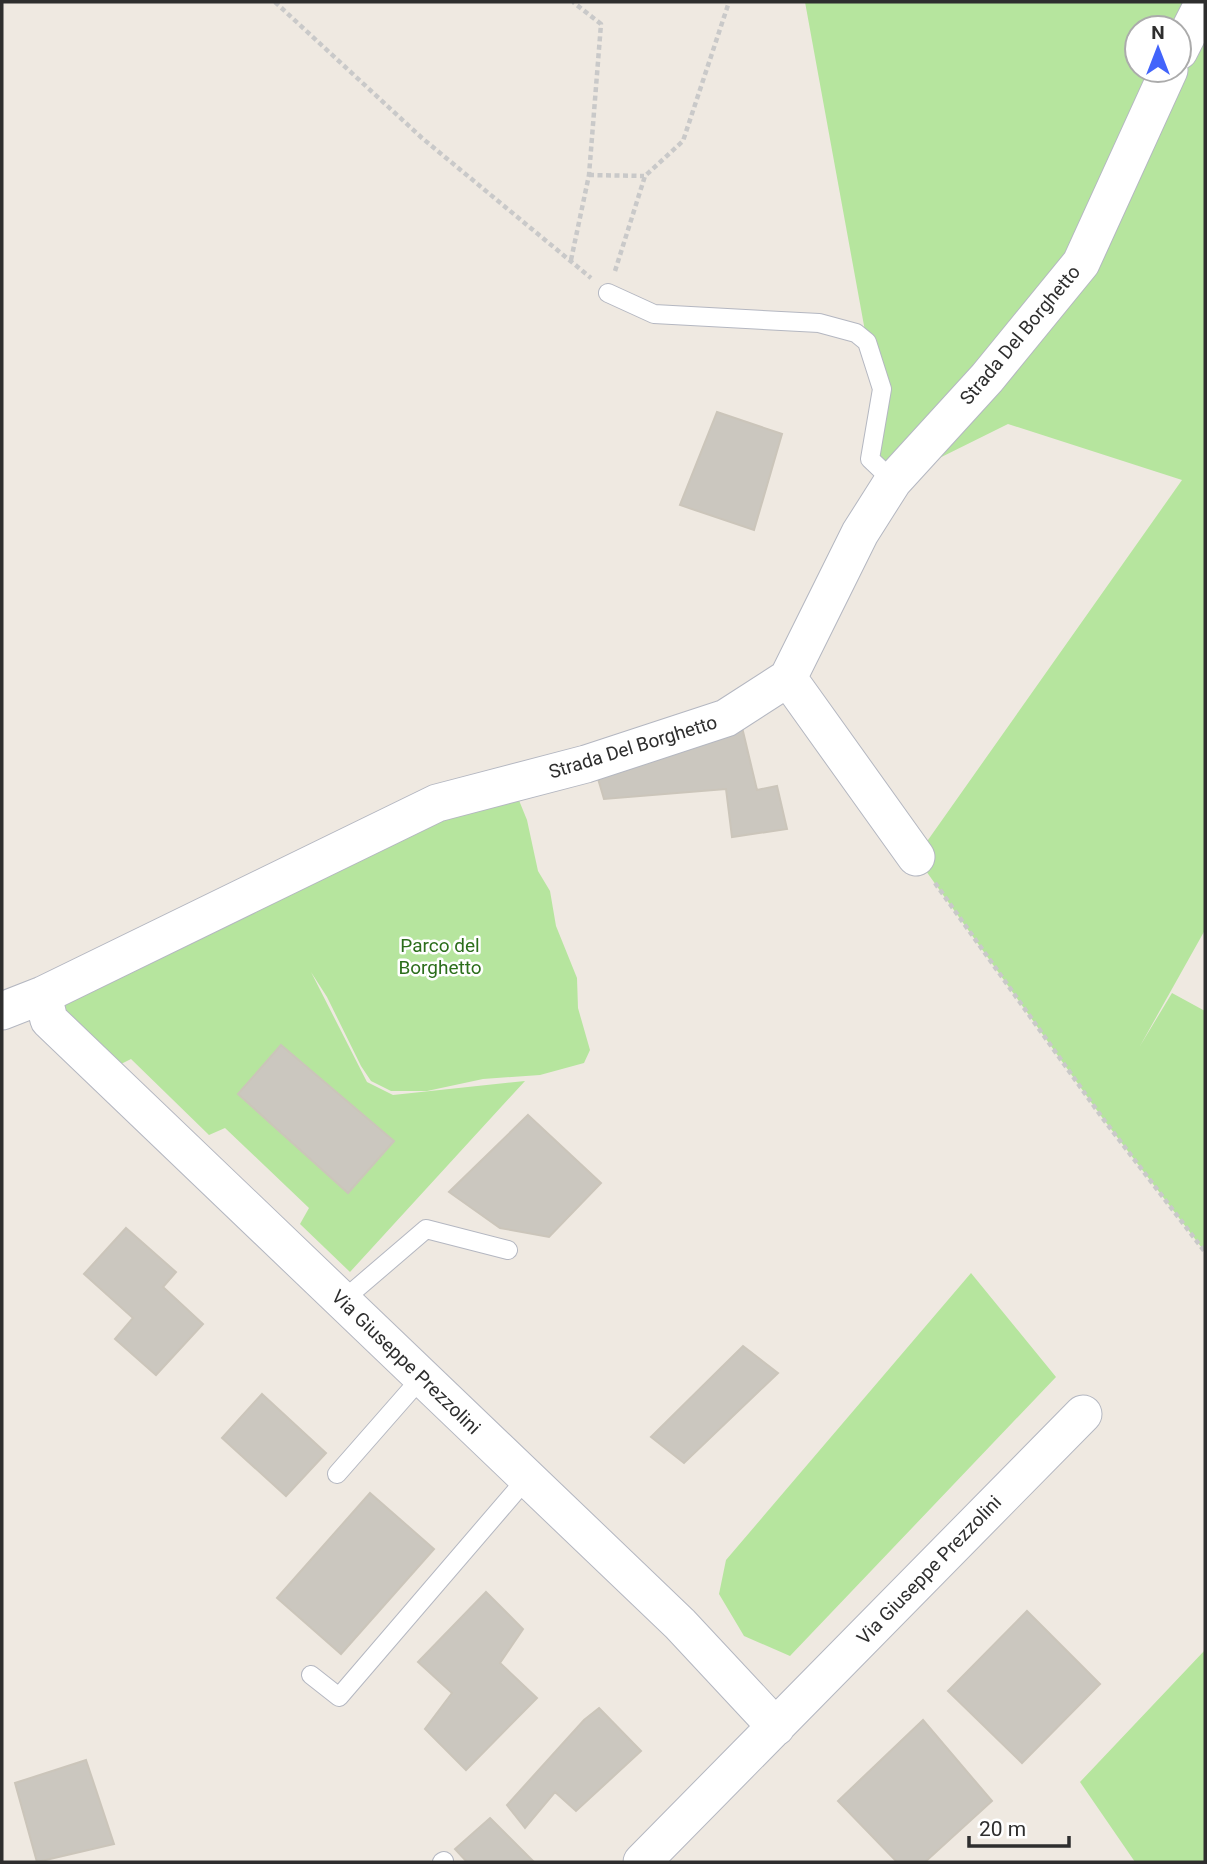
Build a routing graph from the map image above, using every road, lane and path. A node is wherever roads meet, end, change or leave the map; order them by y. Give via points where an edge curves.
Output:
1 (275, 2) edge
2 (573, 2) edge
3 (729, 2) edge
4 (1205, 2) edge
5 (1193, 25) edge
6 (1163, 84) edge
7 (589, 175) junction
8 (645, 176) junction
9 (571, 260) junction
10 (608, 293) junction
11 (893, 481) junction
12 (788, 678) junction
13 (916, 857) joint
14 (43, 995) junction
15 (2, 1011) edge
16 (508, 1250) dead end
17 (1205, 1252) edge
18 (342, 1301) junction
19 (422, 1377) junction
20 (1083, 1414) dead end
21 (337, 1474) dead end
22 (527, 1478) junction
23 (311, 1675) dead end
24 (776, 1727) junction
25 (656, 1858) edge

1 - 9 path via 422,138
2 - 7 path via 601,24
3 - 8 path via 683,141
4 - 5 street
6 - 11 street, Strada Del Borghetto via 1081,263
7 - 8 path
7 - 9 path
8 - 10 path
9 - 10 path
10 - 11 lane via 654,314 819,323 856,333 867,342 882,389 870,459
11 - 12 street, Strada Del Borghetto via 860,533
12 - 13 street
12 - 14 street, Strada Del Borghetto via 726,718 586,764 437,803
13 - 17 path via 1101,1116
14 - 15 street, Strada Del Borghetto
14 - 18 street, Via Giuseppe Prezzolini via 49,1020
16 - 18 lane via 426,1229
18 - 19 street, Via Giuseppe Prezzolini
19 - 21 lane
19 - 22 street, Via Giuseppe Prezzolini
20 - 24 street, Via Giuseppe Prezzolini
22 - 23 lane via 339,1697
22 - 24 street, Via Giuseppe Prezzolini via 680,1624
24 - 25 street, Via Giuseppe Prezzolini

